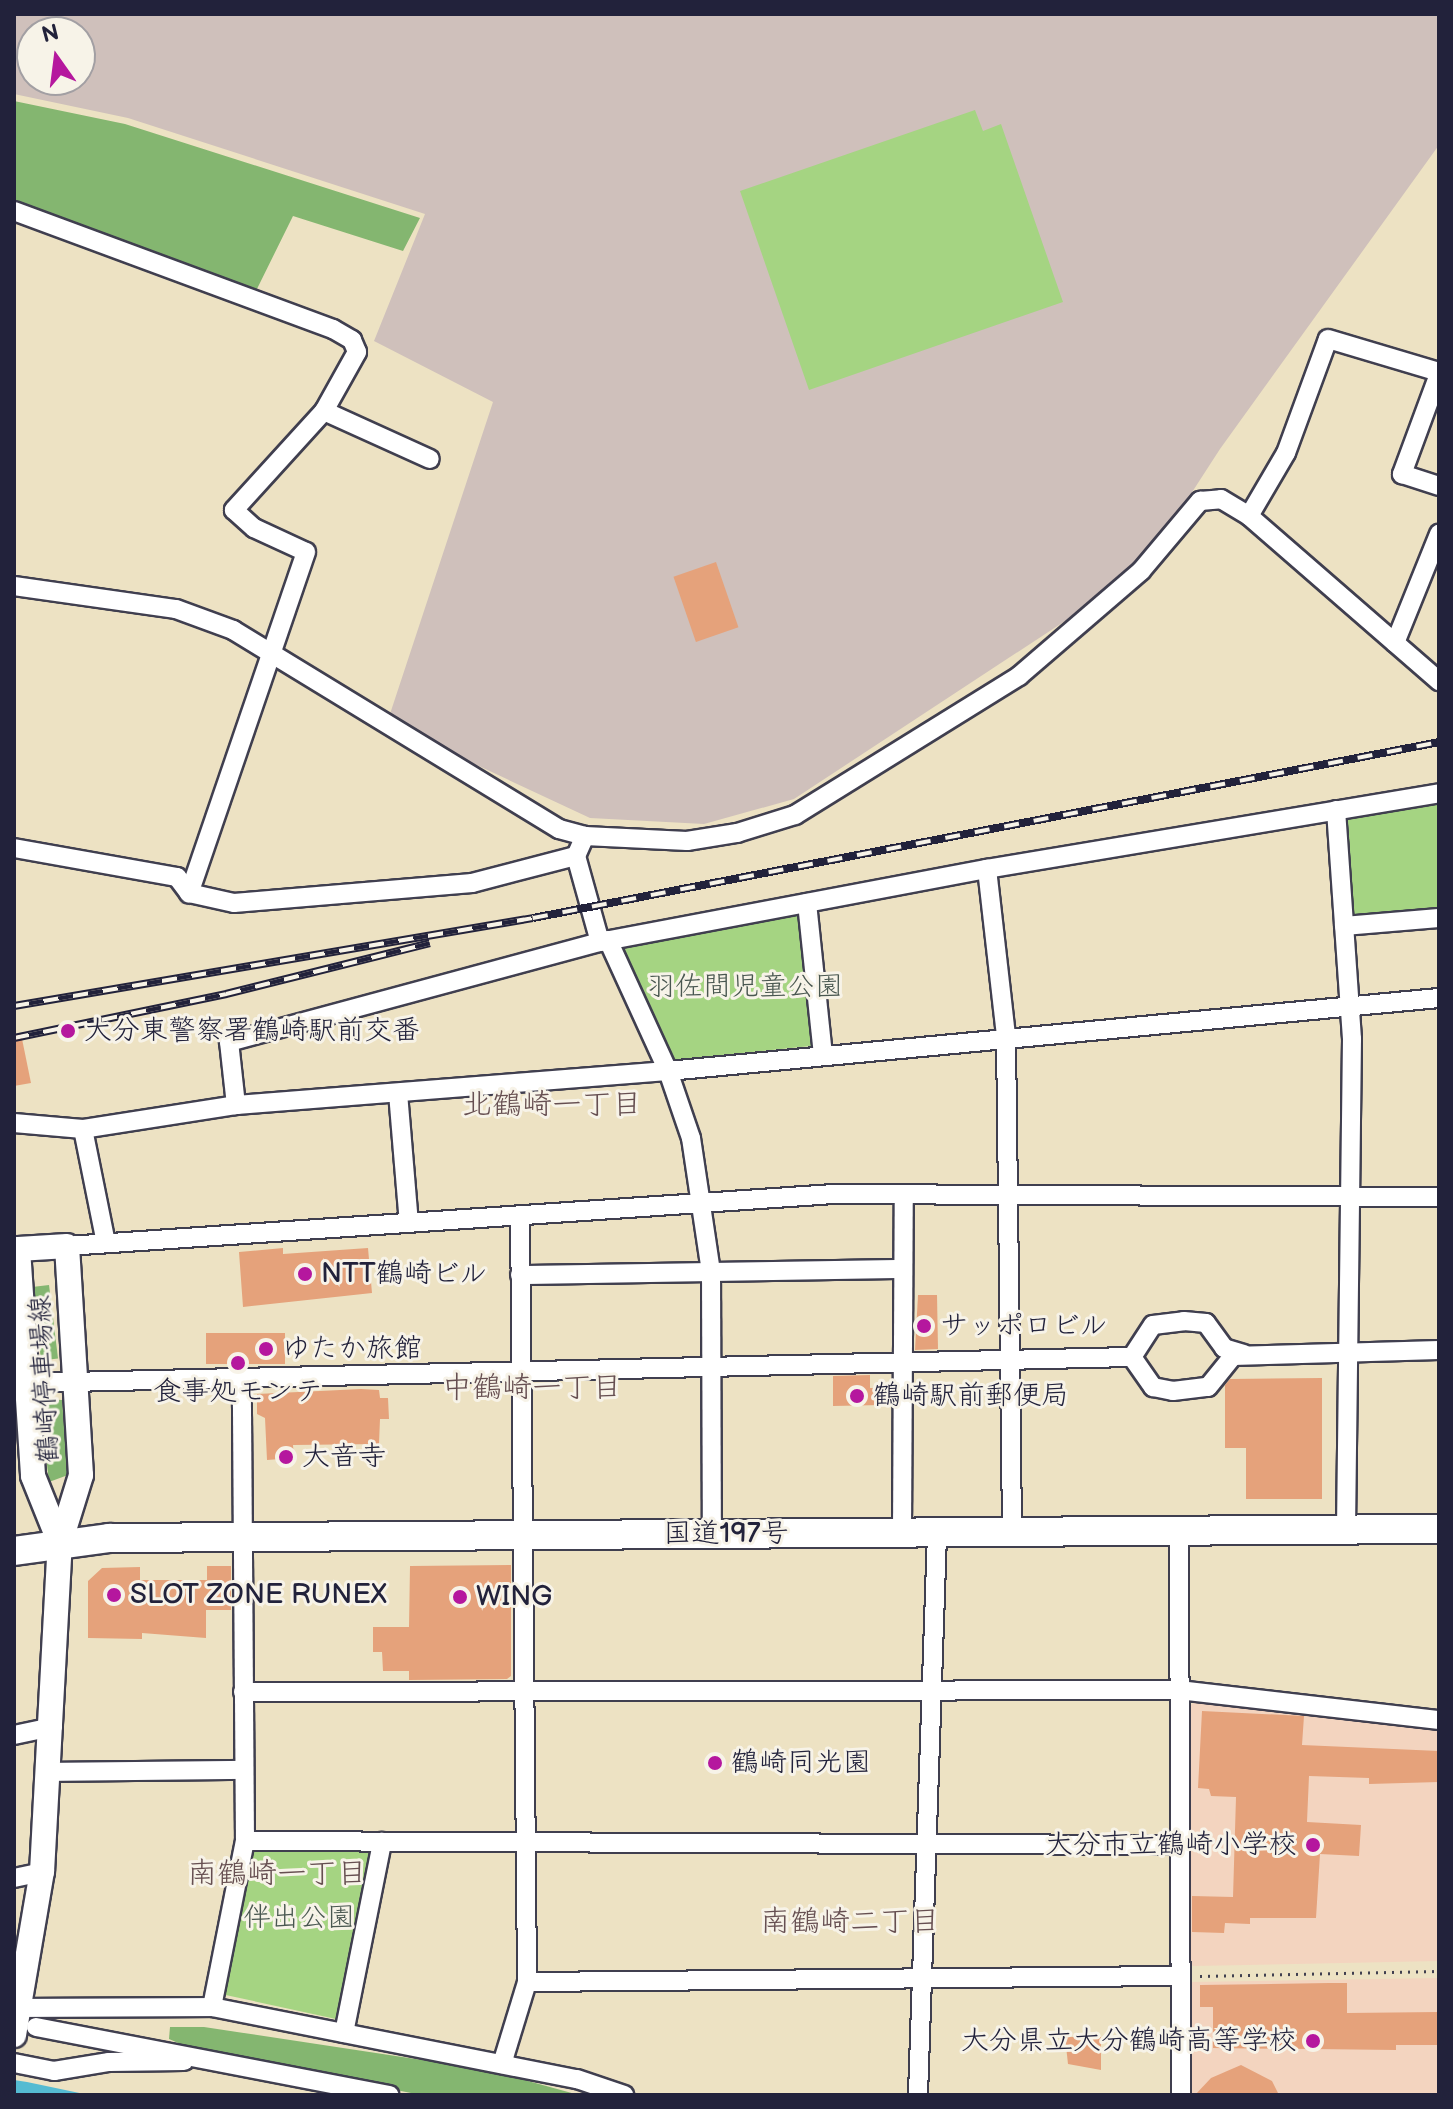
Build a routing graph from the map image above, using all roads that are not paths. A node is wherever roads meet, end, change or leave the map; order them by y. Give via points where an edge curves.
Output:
1 (14, 211) edge
2 (1439, 373) edge
3 (324, 411) junction
4 (430, 459) dead end
5 (1439, 486) edge
6 (1249, 516) junction
7 (1439, 534) edge
8 (14, 586) edge
9 (1395, 643) junction
10 (270, 653) junction
11 (1439, 681) edge
12 (1439, 793) edge
13 (1336, 810) junction
14 (585, 836) junction
15 (14, 848) edge
16 (576, 856) junction
17 (987, 869) junction
18 (189, 893) junction
19 (807, 903) junction
20 (1439, 918) edge
21 (1344, 926) junction
22 (604, 941) junction
23 (1439, 998) edge
24 (1350, 1006) junction
25 (1006, 1037) junction
26 (823, 1055) junction
27 (668, 1071) junction
28 (398, 1093) junction
29 (236, 1105) junction
30 (14, 1123) edge
31 (83, 1129) junction
32 (904, 1194) junction
33 (1008, 1195) junction
34 (1351, 1197) junction
35 (1439, 1197) edge
36 (701, 1203) junction
37 (520, 1215) junction
38 (409, 1223) junction
39 (106, 1243) junction
40 (67, 1246) junction
41 (16, 1249) edge
42 (903, 1269) junction
43 (711, 1272) junction
44 (520, 1275) junction
45 (1439, 1350) edge
46 (1348, 1352) junction
47 (1244, 1354) junction
48 (1132, 1357) junction
49 (1010, 1362) junction
50 (903, 1365) junction
51 (712, 1369) junction
52 (22, 1373) edge
53 (521, 1373) junction
54 (242, 1379) junction
55 (77, 1383) junction
56 (1346, 1529) junction
57 (1439, 1529) edge
58 (1179, 1531) junction
59 (1012, 1532) junction
60 (902, 1533) junction
61 (937, 1533) junction
62 (712, 1534) junction
63 (523, 1536) junction
64 (243, 1538) junction
65 (60, 1543) junction
66 (14, 1551) edge
67 (932, 1690) junction
68 (1179, 1690) junction
69 (243, 1692) junction
70 (524, 1692) junction
71 (1439, 1720) edge
72 (53, 1727) junction
73 (14, 1735) edge
74 (244, 1770) junction
75 (50, 1772) junction
76 (245, 1841) junction
77 (382, 1842) junction
78 (525, 1842) junction
79 (929, 1844) junction
80 (1180, 1845) junction
81 (42, 1872) junction
82 (14, 1878) edge
83 (1180, 1976) junction
84 (924, 1979) junction
85 (527, 1982) junction
86 (212, 2007) junction
87 (21, 2025) edge
88 (344, 2033) junction
89 (211, 2058) junction
90 (14, 2063) edge
91 (502, 2064) junction
92 (390, 2095) edge
93 (624, 2095) edge
94 (918, 2095) edge
95 (1181, 2095) edge

1 - 3 street via 352,340 357,352 353,366
2 - 5 street via 1402,474
2 - 6 street via 1328,339 1286,453
3 - 4 street
3 - 10 street via 234,510 254,528 306,552
6 - 9 street
6 - 14 street via 1221,499 1200,501 1141,571 1019,676 795,815 687,841
7 - 9 street
8 - 10 street via 176,609 233,630
9 - 11 street
10 - 14 street via 559,829
10 - 18 street
12 - 13 street
13 - 17 street
13 - 21 street
14 - 16 street
15 - 18 street via 177,877
16 - 18 street via 472,883 314,899 234,903
16 - 22 street
17 - 19 street
17 - 25 street
19 - 22 street
19 - 26 street
20 - 21 street
21 - 24 street
22 - 27 street
22 - 29 street via 229,1042
23 - 24 street
24 - 25 street
24 - 34 street
25 - 26 street
25 - 33 street
26 - 27 street
27 - 28 street
27 - 36 street via 691,1138
28 - 29 street
28 - 38 street
29 - 31 street
30 - 31 street
31 - 39 street
32 - 33 street
32 - 36 street
32 - 42 street
33 - 34 street
33 - 49 street
34 - 35 street
34 - 46 street
36 - 37 street
36 - 43 street
37 - 38 street
37 - 44 street
38 - 39 street
39 - 40 street
40 - 41 main road, 鶴崎停車場線
40 - 55 main road, 鶴崎停車場線
41 - 52 main road, 鶴崎停車場線
42 - 43 street
42 - 50 street
43 - 44 street
43 - 51 street
44 - 53 street
45 - 46 street
46 - 47 street
46 - 56 street
47 - 48 street via 1224,1348 1206,1323 1174,1321 1153,1325
47 - 48 street via 1224,1360 1208,1387 1173,1391 1153,1387
48 - 49 street
49 - 50 street
49 - 59 street
50 - 51 street
50 - 60 street
51 - 53 street
51 - 62 street
52 - 55 street
52 - 65 main road, 鶴崎停車場線 via 33,1476
53 - 54 street
53 - 63 street
54 - 55 street
54 - 64 street
55 - 65 main road, 鶴崎停車場線 via 81,1475
56 - 57 highway, 国道197号
56 - 58 highway, 国道197号
58 - 59 highway, 国道197号
58 - 68 street
59 - 61 highway, 国道197号
60 - 61 highway, 国道197号
60 - 62 highway, 国道197号
61 - 67 street
62 - 63 highway, 国道197号
63 - 64 highway, 国道197号
63 - 70 street
64 - 65 highway, 国道197号
64 - 69 street
65 - 66 highway, 国道197号
65 - 72 main road
67 - 68 street
67 - 70 street
67 - 79 street
68 - 71 street
68 - 80 street
69 - 70 street
69 - 74 street
70 - 78 street
72 - 73 street
72 - 75 main road
74 - 75 street
74 - 76 street
75 - 81 main road
76 - 77 street
76 - 86 street
77 - 78 street
77 - 88 street
78 - 79 street
78 - 85 street
79 - 80 street
79 - 84 street
80 - 83 street
81 - 82 street
81 - 87 main road
83 - 84 street
83 - 95 street
84 - 85 street
84 - 94 street
85 - 91 street
86 - 87 street
86 - 88 street
87 - 89 street
88 - 91 street
89 - 90 street via 109,2062 54,2071
89 - 92 street
91 - 93 street

